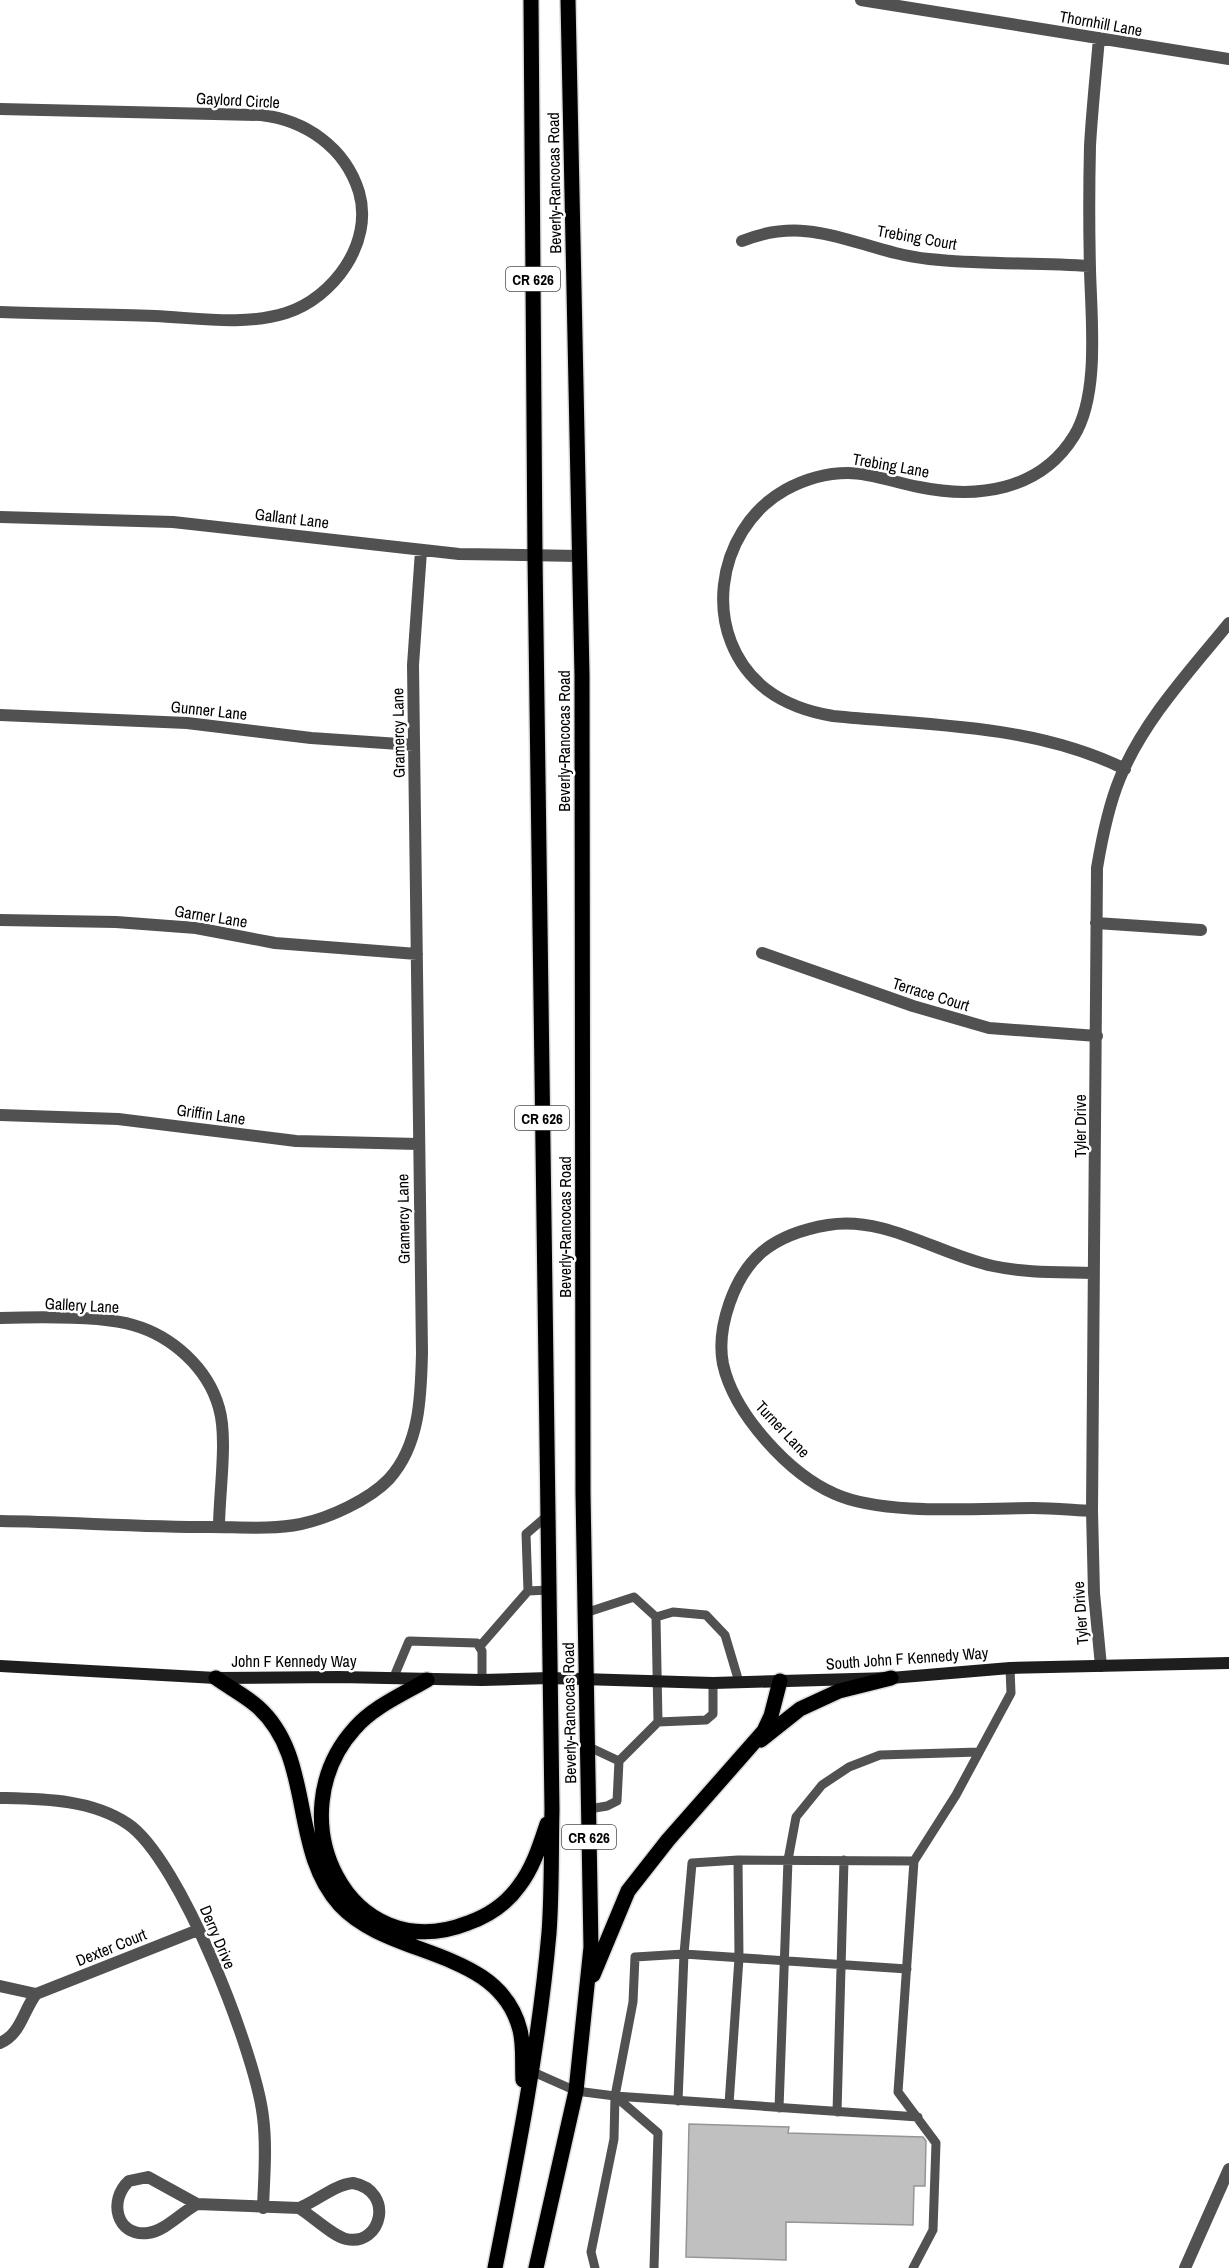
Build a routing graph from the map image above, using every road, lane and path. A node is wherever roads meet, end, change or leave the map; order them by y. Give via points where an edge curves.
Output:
1 (531, 0) edge
2 (568, 0) edge
3 (861, 0) edge
4 (1099, 38) junction
5 (1229, 59) edge
6 (0, 109) edge
7 (742, 241) dead end
8 (1090, 266) junction
9 (0, 312) edge
10 (0, 517) edge
11 (421, 551) junction
12 (580, 556) junction
13 (535, 557) junction
14 (1229, 623) edge
15 (0, 716) edge
16 (414, 746) junction
17 (1125, 769) junction
18 (0, 920) edge
19 (1096, 923) junction
20 (1201, 930) dead end
21 (762, 953) dead end
22 (417, 954) junction
23 (1097, 1036) junction
24 (0, 1115) edge
25 (418, 1144) junction
26 (1092, 1273) junction
27 (0, 1318) edge
28 (1092, 1511) junction
29 (548, 1516) junction
30 (0, 1521) edge
31 (219, 1527) junction
32 (549, 1590) junction
33 (528, 1591) junction
34 (585, 1613) junction
35 (656, 1617) junction
36 (481, 1645) junction
37 (1229, 1663) edge
38 (0, 1665) edge
39 (1101, 1666) junction
40 (1010, 1668) junction
41 (216, 1678) junction
42 (393, 1678) junction
43 (549, 1678) junction
44 (891, 1678) junction
45 (588, 1679) junction
46 (658, 1679) junction
47 (427, 1680) junction
48 (482, 1680) junction
49 (780, 1681) junction
50 (739, 1682) junction
51 (713, 1683) junction
52 (658, 1722) junction
53 (587, 1746) junction
54 (750, 1749) junction
55 (979, 1752) junction
56 (619, 1761) junction
57 (0, 1798) edge
58 (589, 1809) junction
59 (552, 1810) junction
60 (738, 1860) junction
61 (788, 1860) junction
62 (844, 1860) junction
63 (915, 1861) junction
64 (198, 1930) junction
65 (684, 1954) junction
66 (739, 1958) junction
67 (785, 1961) junction
68 (842, 1965) junction
69 (907, 1969) junction
70 (0, 1986) edge
71 (36, 1994) junction
72 (586, 1995) junction
73 (0, 2043) edge
74 (531, 2071) junction
75 (576, 2091) junction
76 (615, 2096) junction
77 (678, 2101) junction
78 (729, 2104) junction
79 (779, 2108) junction
80 (837, 2112) junction
81 (918, 2117) junction
82 (524, 2118) junction
83 (1229, 2169) edge
84 (197, 2204) junction
85 (263, 2208) junction
86 (299, 2208) junction
87 (495, 2268) edge
88 (536, 2268) edge
89 (595, 2268) edge
90 (654, 2268) edge
91 (913, 2268) edge
92 (1185, 2268) edge

1 - 13 main road, Beverly-Rancocas Road / CR 626
2 - 12 main road, Beverly-Rancocas Road / CR 626
3 - 4 street, Thornhill Lane
4 - 5 street, Thornhill Lane
4 - 8 street, Trebing Lane via 1090,146
6 - 9 street, Gaylord Circle via 284,118 304,126 337,153 358,191 361,214 351,257 340,276 306,305 287,313 245,321
7 - 8 street, Trebing Court via 788,229 830,235 925,259
8 - 17 street, Trebing Lane via 1090,375 1084,413 1074,436 1058,456 1040,472 994,491 947,492 851,473 804,480 748,519 728,560 722,583 723,606 727,630 750,672 766,689 808,711 833,717 1045,738
10 - 11 street, Gallant Lane via 202,524
11 - 13 street, Gallant Lane
11 - 16 street, Gramercy Lane via 414,640
12 - 13 street, Gallant Lane
12 - 34 main road, Beverly-Rancocas Road / CR 626
13 - 29 main road, Beverly-Rancocas Road / CR 626
14 - 17 street, Tyler Drive via 1168,698
15 - 16 street, Gunner Lane via 187,723
16 - 22 street, Gramercy Lane
17 - 19 street, Tyler Drive via 1110,807 1097,868
18 - 22 street, Garner Lane via 196,928 275,943
19 - 20 street
19 - 23 street, Tyler Drive
21 - 23 street, Terrace Court via 981,1026 1013,1032
22 - 25 street, Gramercy Lane
23 - 26 street, Tyler Drive
24 - 25 street, Griffin Lane via 117,1119 296,1141
25 - 31 street, Gramercy Lane via 420,1400 401,1462 388,1479 351,1506 327,1516 276,1527
26 - 28 street, Tyler Drive
26 - 28 street, Turner Lane via 994,1267 874,1227 828,1224 789,1235 761,1253 746,1271 726,1315 723,1363 741,1409 774,1448 813,1482 836,1495 889,1506
27 - 31 street, Gallery Lane via 134,1325 175,1344 203,1373 219,1408
28 - 39 street, Tyler Drive
29 - 32 main road, Beverly-Rancocas Road / CR 626
29 - 33 lane via 526,1534
30 - 31 street, Gramercy Lane
32 - 33 lane
32 - 43 main road, Beverly-Rancocas Road / CR 626
33 - 36 lane
34 - 35 lane via 634,1597
34 - 45 main road, Beverly-Rancocas Road / CR 626
35 - 46 lane
35 - 50 lane via 673,1612 706,1615 725,1635
36 - 42 lane via 409,1641
36 - 48 lane
37 - 39 street, South John F Kennedy Way
38 - 41 street, John F Kennedy Way
39 - 40 street, South John F Kennedy Way
40 - 44 street, South John F Kennedy Way
40 - 55 lane via 1011,1693
41 - 42 street, John F Kennedy Way
41 - 82 main road via 258,1707 276,1730 290,1756 310,1850 322,1879 340,1905 366,1926 463,1966 491,1983 510,2005 520,2031
42 - 47 street, John F Kennedy Way
43 - 45 street, John F Kennedy Way
43 - 48 street, John F Kennedy Way
43 - 59 main road, Beverly-Rancocas Road / CR 626
44 - 49 street, South John F Kennedy Way
44 - 54 main road via 839,1691 800,1709
45 - 46 street, South John F Kennedy Way
45 - 53 main road, Beverly-Rancocas Road / CR 626
46 - 51 street, South John F Kennedy Way
46 - 52 lane
47 - 48 street, John F Kennedy Way
47 - 59 main road via 361,1721 339,1748 326,1777 320,1807 321,1839 331,1869 348,1895 371,1915 398,1928 427,1932 480,1919 519,1886 534,1862
49 - 50 street, South John F Kennedy Way
49 - 54 main road via 771,1716
50 - 51 street, South John F Kennedy Way
51 - 52 lane via 713,1714 706,1720
52 - 56 lane
53 - 56 lane
53 - 58 main road, Beverly-Rancocas Road / CR 626
54 - 72 main road via 628,1891
55 - 61 lane via 880,1755 849,1767 822,1785 796,1817
55 - 63 lane via 957,1796
56 - 58 lane via 617,1801
57 - 64 street, Derry Drive via 84,1806 129,1824 161,1858
58 - 72 main road, Beverly-Rancocas Road / CR 626 via 591,1947
59 - 74 main road, Beverly-Rancocas Road / CR 626 via 549,1932
60 - 61 lane
60 - 65 lane via 692,1863
60 - 66 lane
61 - 62 lane
61 - 67 lane
62 - 63 lane
62 - 68 lane
63 - 69 lane
64 - 71 street, Dexter Court
64 - 85 street, Derry Drive via 244,2041 258,2092 264,2139
65 - 66 lane
65 - 76 lane via 635,1957 633,2002
65 - 77 lane
66 - 67 lane
66 - 78 lane
67 - 68 lane
67 - 79 lane
68 - 69 lane
68 - 80 lane
69 - 81 lane via 898,2092
70 - 71 street
71 - 73 street via 16,2033
72 - 75 main road, Beverly-Rancocas Road / CR 626
74 - 75 lane
74 - 82 main road, Beverly-Rancocas Road / CR 626
75 - 76 lane
75 - 88 main road, Beverly-Rancocas Road / CR 626
76 - 77 lane
76 - 89 lane via 614,2139 591,2252
76 - 90 lane via 658,2133
77 - 78 lane
78 - 79 lane
79 - 80 lane
80 - 81 lane
81 - 91 lane via 936,2143 933,2229
82 - 87 main road, Beverly-Rancocas Road / CR 626
83 - 92 street
84 - 84 street via 146,2234 137,2233 122,2222 116,2206 129,2181 148,2177
84 - 85 street
85 - 86 street
86 - 86 street via 353,2183 370,2189 380,2213 373,2231 346,2239

